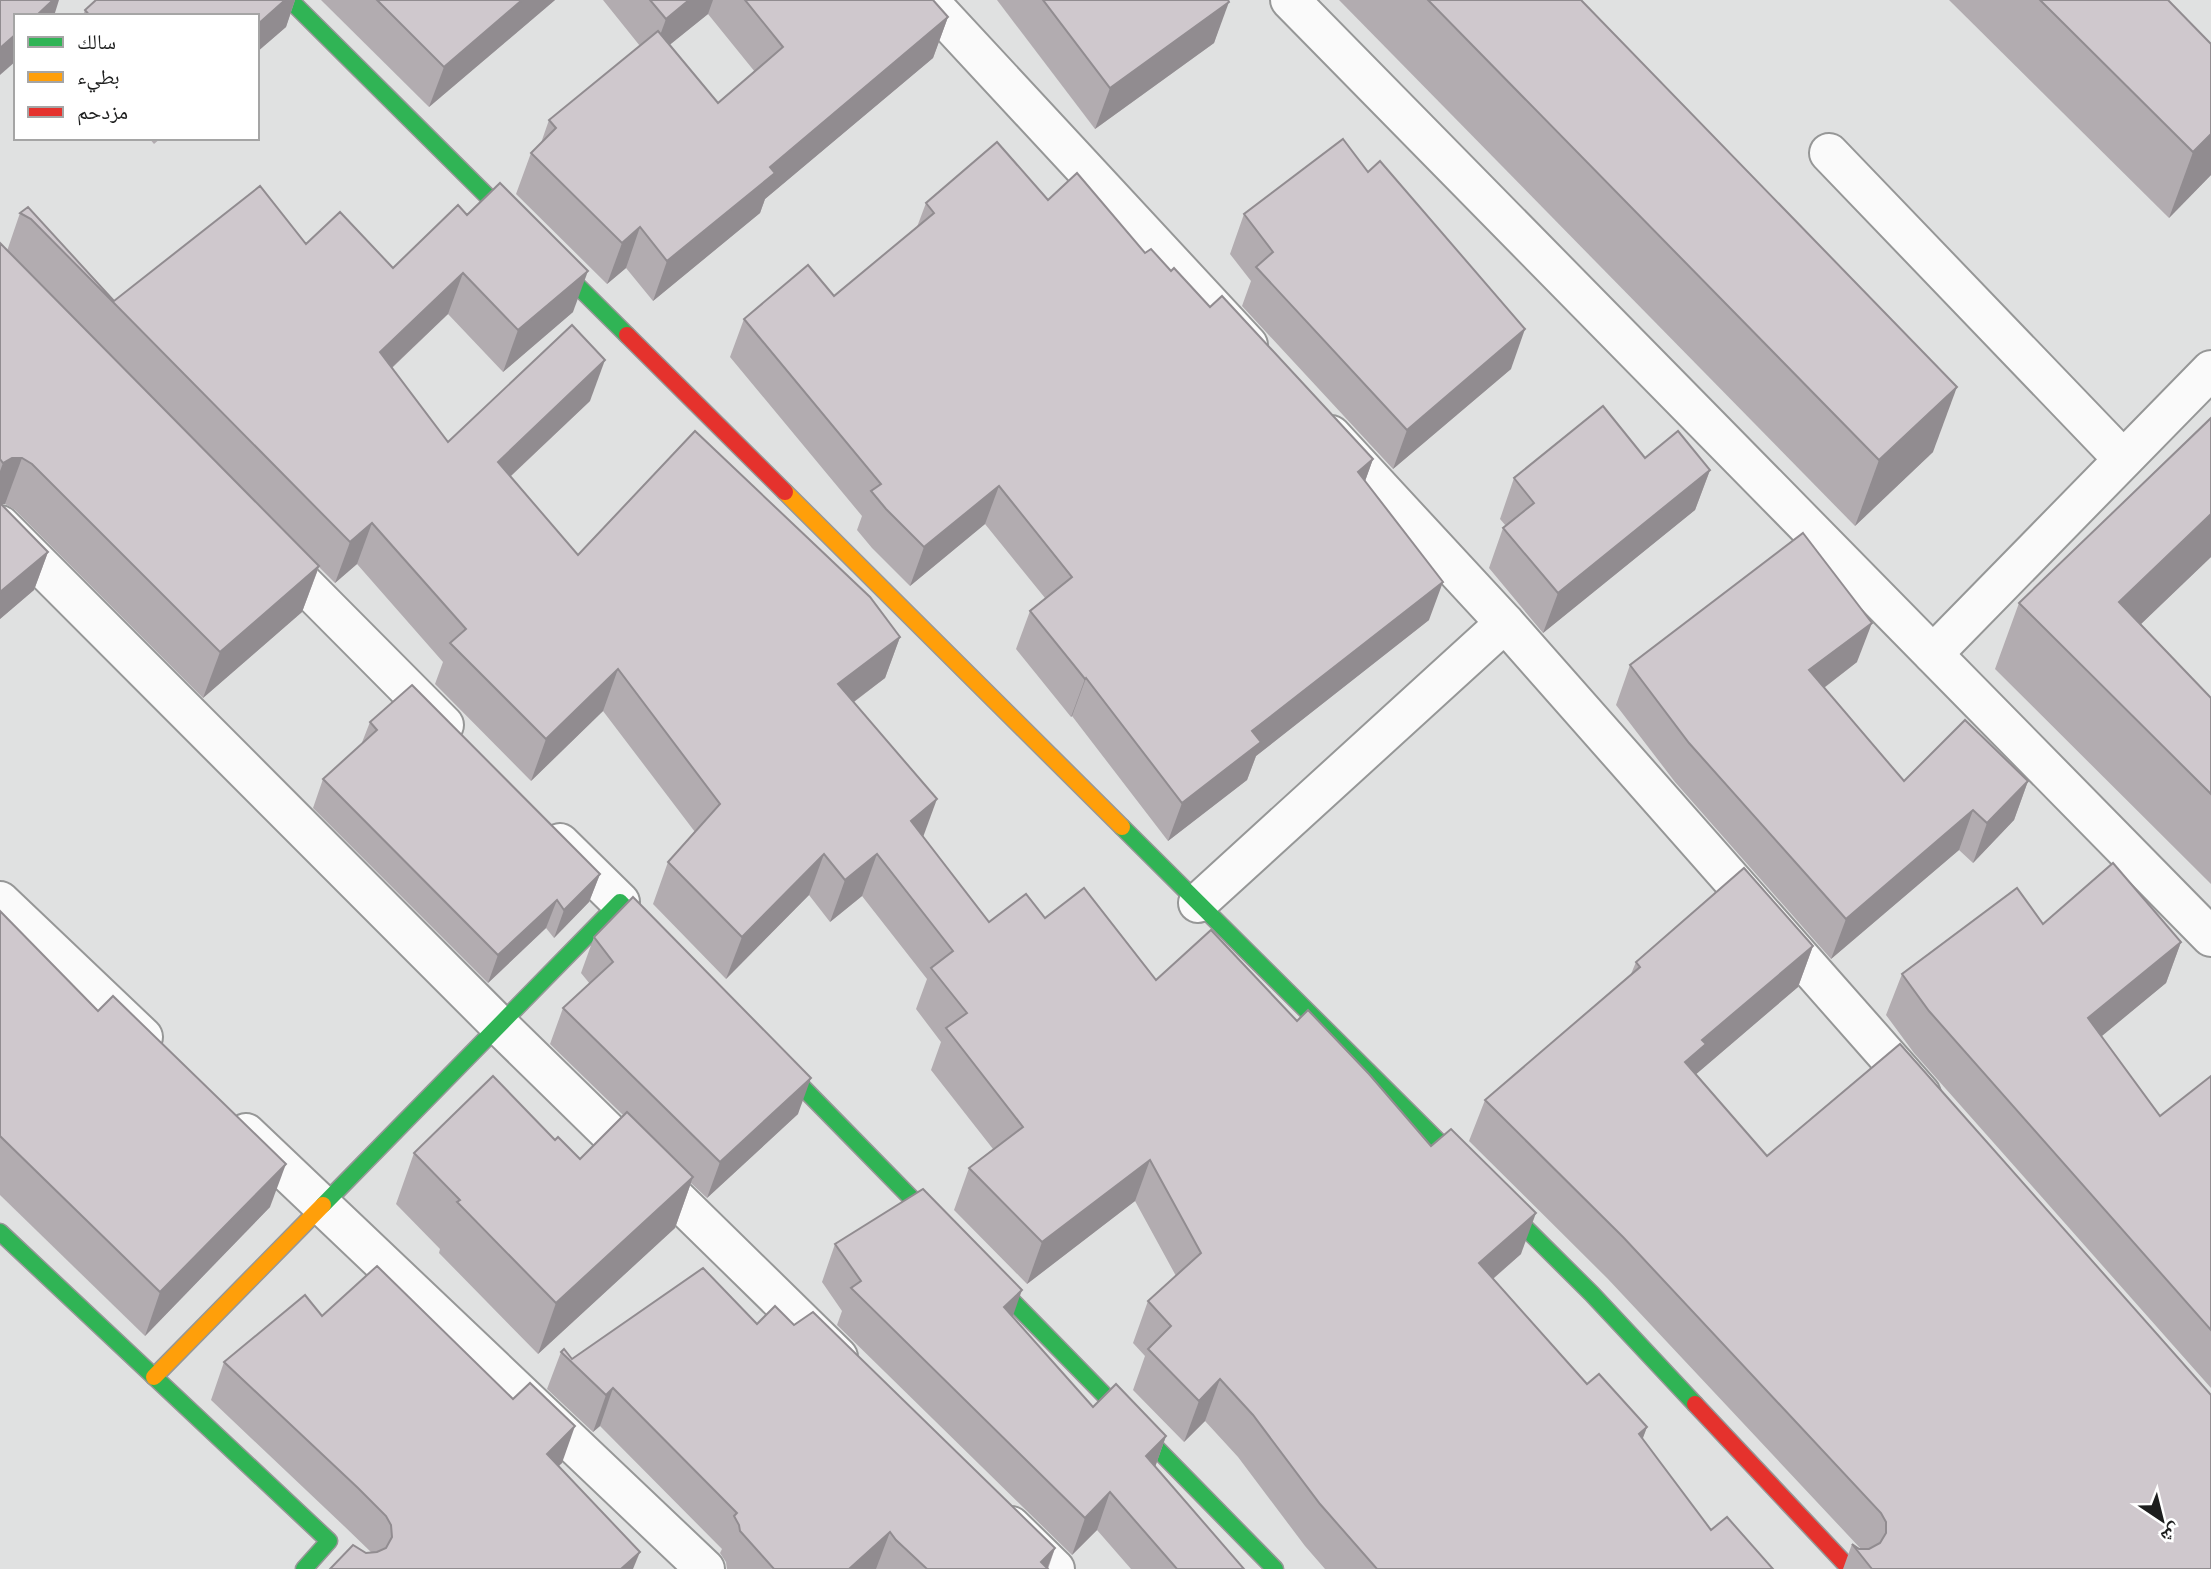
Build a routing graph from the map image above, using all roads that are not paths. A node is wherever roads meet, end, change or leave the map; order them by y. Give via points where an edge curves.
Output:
1 (290, 0) edge
2 (928, 0) edge
3 (1290, 0) edge
4 (1829, 153) dead end
5 (1269, 368) edge
6 (2211, 370) edge
7 (1306, 408) edge
8 (2123, 460) junction
9 (0, 525) edge
10 (246, 525) edge
11 (1505, 623) junction
12 (1933, 654) junction
13 (472, 753) edge
14 (541, 823) edge
15 (0, 901) edge
16 (620, 902) junction
17 (1198, 903) junction
18 (2211, 937) edge
19 (669, 952) edge
20 (499, 1025) junction
21 (757, 1042) edge
22 (171, 1063) edge
23 (221, 1111) edge
24 (1945, 1121) edge
25 (322, 1206) junction
26 (0, 1232) edge
27 (154, 1377) junction
28 (866, 1384) edge
29 (985, 1501) edge
30 (329, 1541) junction
31 (304, 1569) edge
32 (357, 1569) edge
33 (705, 1569) edge
34 (1055, 1569) edge
35 (1275, 1569) edge
36 (1850, 1569) edge

1 - 17 street
2 - 5 street
3 - 12 street
4 - 8 street
6 - 8 street
7 - 11 street
8 - 12 street
9 - 20 street
10 - 13 street
11 - 17 street
11 - 24 street
12 - 18 street
14 - 16 street
15 - 22 street
16 - 19 street
16 - 20 street
17 - 36 street via 1592,1294
20 - 25 street
20 - 28 street
21 - 35 street
23 - 25 street
25 - 27 street
25 - 33 street
26 - 27 street
27 - 30 street
29 - 34 street
30 - 31 street
30 - 32 street

